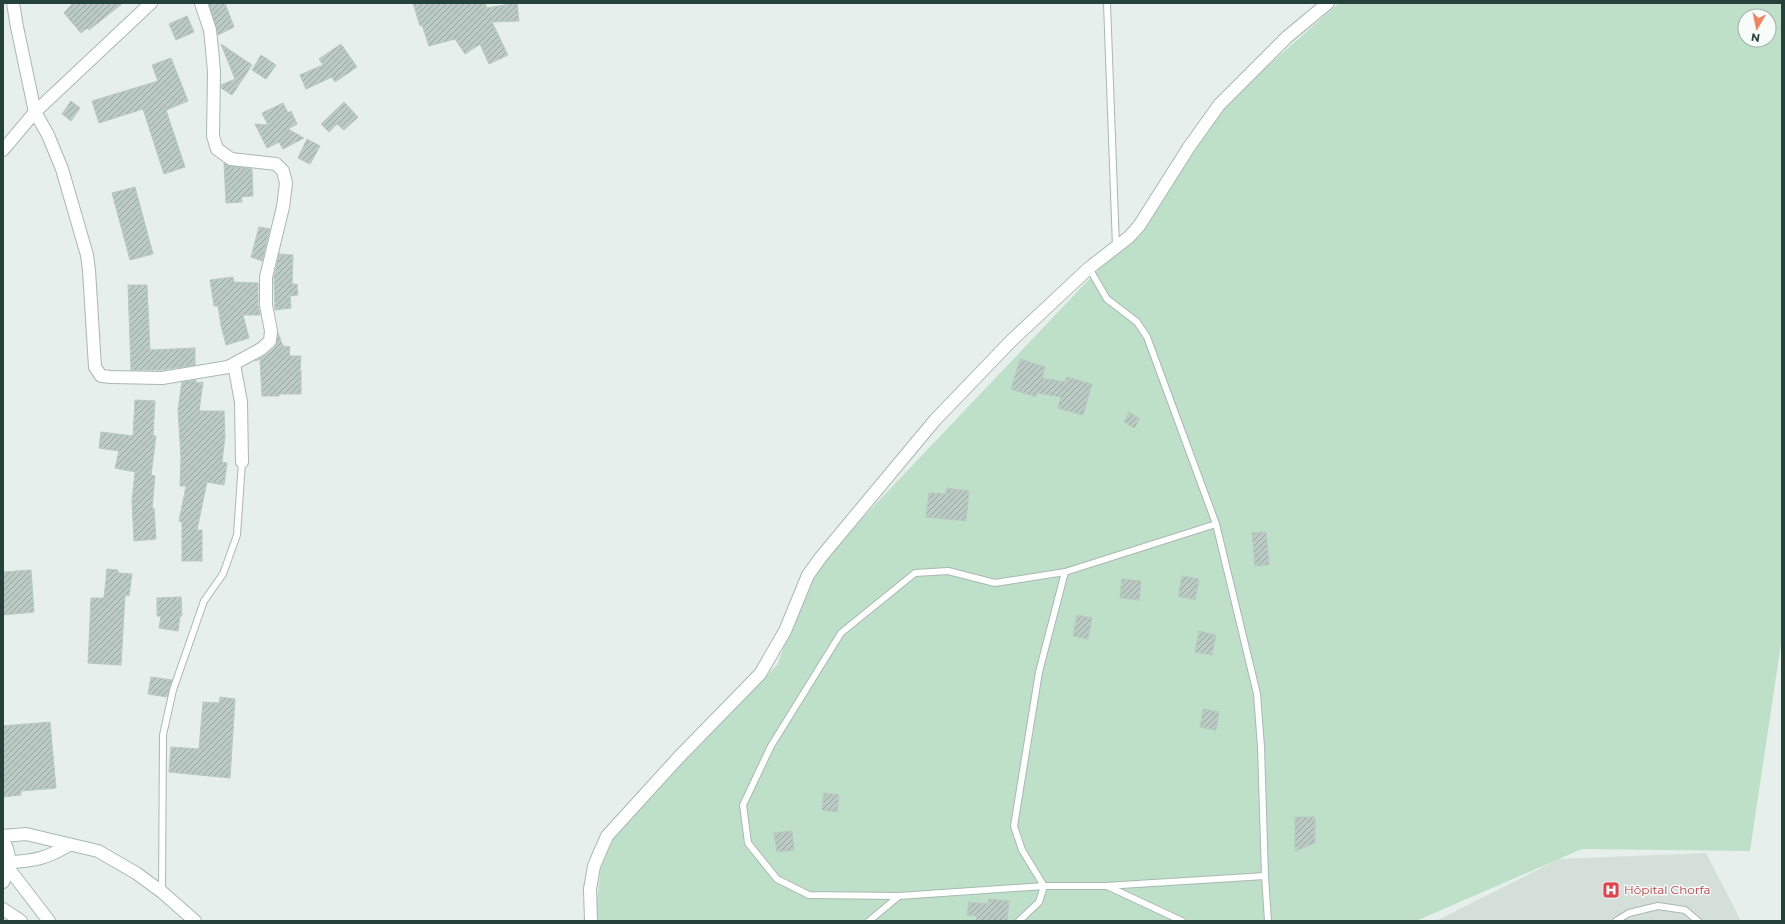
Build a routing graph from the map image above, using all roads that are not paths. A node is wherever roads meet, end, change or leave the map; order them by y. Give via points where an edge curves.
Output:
1 (13, 3) edge
2 (151, 3) edge
3 (201, 3) edge
4 (1107, 3) edge
5 (1328, 3) edge
6 (36, 112) junction
7 (4, 149) edge
8 (1116, 248) junction
9 (1089, 268) junction
10 (234, 364) junction
11 (242, 462) joint
12 (1216, 524) junction
13 (1065, 572) junction
14 (3, 836) edge
15 (3, 840) edge
16 (69, 845) junction
17 (9, 865) junction
18 (1265, 876) junction
19 (3, 882) edge
20 (1044, 886) junction
21 (1105, 886) junction
22 (162, 892) junction
23 (899, 896) junction
24 (3, 909) edge
25 (21, 921) edge
26 (49, 921) edge
27 (195, 921) edge
28 (591, 921) edge
29 (869, 921) edge
30 (1019, 921) edge
31 (1182, 921) edge
32 (1268, 921) edge
33 (1616, 921) edge
34 (1698, 921) edge

1 - 6 street
2 - 6 street
3 - 10 street via 210,30 214,72 213,136 217,149 231,159 276,164 283,171 286,183 266,277 270,341
4 - 8 lane
5 - 8 street via 1287,37 1219,105 1139,226
6 - 7 street
6 - 10 street via 62,169 87,255 93,346 96,367 101,376 162,378
8 - 9 street
9 - 12 lane via 1107,299 1137,322 1147,337
9 - 28 street via 1012,340 935,420 846,525 808,575 785,631 760,674 611,830 594,866 590,888
10 - 11 street via 241,402
11 - 22 lane via 237,535 223,574 204,601 174,690 163,735
12 - 13 lane
12 - 18 lane via 1257,694
13 - 20 lane via 1039,672 1014,826 1022,850
13 - 23 lane via 995,583 948,571 915,573 840,633 771,746 743,805 748,843 777,879 809,895
14 - 16 street via 26,834
15 - 17 street via 8,848
16 - 17 street via 33,861
16 - 22 street via 98,852 136,873
17 - 19 street
17 - 26 street
18 - 21 lane
18 - 32 lane
20 - 21 lane
20 - 23 lane
20 - 30 lane via 1039,902
21 - 31 lane
22 - 27 street
23 - 29 lane
24 - 25 street
33 - 34 lane via 1629,913 1658,906 1685,910

